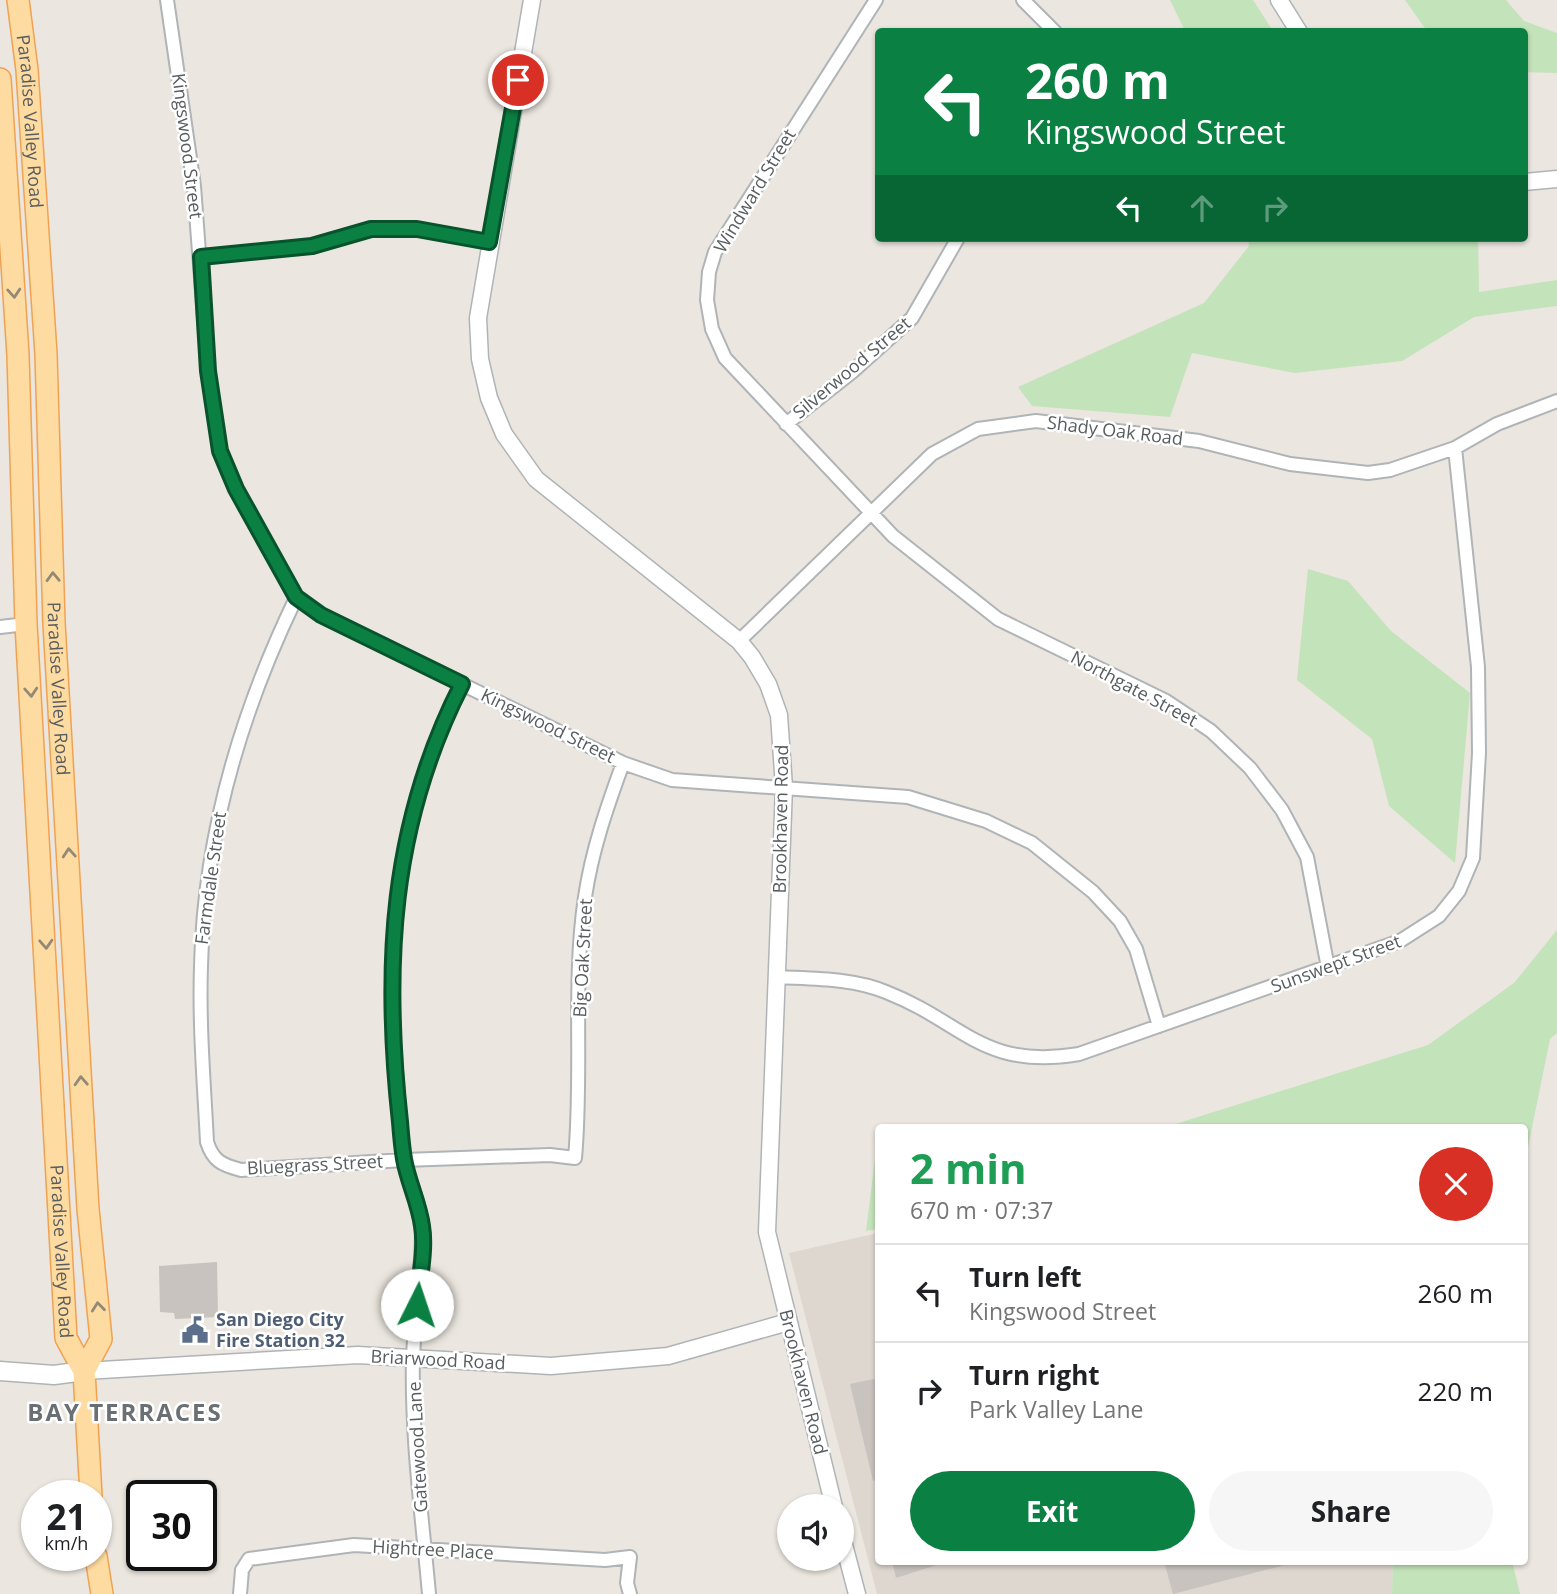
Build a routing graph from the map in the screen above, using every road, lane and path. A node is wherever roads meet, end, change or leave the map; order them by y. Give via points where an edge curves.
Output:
1 (18, 0) edge
2 (167, 0) edge
3 (532, 0) edge
4 (876, 0) edge
5 (1023, 0) edge
6 (1279, 0) edge
7 (1051, 28) edge
8 (1296, 28) edge
9 (0, 79) edge
10 (1557, 179) edge
11 (1528, 182) edge
12 (489, 242) junction
13 (956, 242) edge
14 (201, 257) junction
15 (1557, 401) edge
16 (786, 424) junction
17 (1455, 448) junction
18 (871, 512) junction
19 (296, 597) junction
20 (26, 624) junction
21 (0, 627) edge
22 (739, 641) junction
23 (462, 684) junction
24 (624, 763) junction
25 (783, 787) junction
26 (1328, 968) junction
27 (776, 977) junction
28 (1159, 1026) junction
29 (575, 1158) joint
30 (404, 1160) junction
31 (223, 1166) joint
32 (788, 1322) junction
33 (414, 1357) junction
34 (0, 1371) edge
35 (84, 1371) junction
36 (90, 1480) edge
37 (831, 1494) edge
38 (425, 1550) junction
39 (98, 1571) edge
40 (851, 1571) edge
41 (102, 1594) edge
42 (240, 1594) edge
43 (429, 1594) edge
44 (630, 1594) edge
45 (857, 1594) edge

35 -> 1 main road, Paradise Valley Road via 102,1339 88,1209 54,623 46,354
2 - 14 street, Kingswood Street
3 - 12 street, Brookhaven Road
4 - 16 street, Windward Street via 722,237 709,272 709,315 718,345
5 - 7 street
6 - 8 street
9 -> 20 main road, Paradise Valley Road via 18,355
10 - 11 street
12 - 14 street via 417,229 371,229 312,246
12 - 22 street, Brookhaven Road via 478,318 480,359 488,398 513,450 536,479
13 - 16 street, Silverwood Street via 912,317
14 - 19 street, Kingswood Street via 208,371 220,451
15 - 17 street, Shady Oak Road via 1497,424
16 - 18 street, Windward Street
17 - 18 street, Shady Oak Road via 1368,473 1290,464 1199,441 1036,421 978,429 932,454
17 - 26 street, Sunswept Street via 1478,667 1473,858 1459,891 1427,926 1401,942
18 - 22 street, Shady Oak Road
18 - 26 street, Northgate Street via 927,565 998,619 1166,701 1232,749 1267,788 1307,857
19 - 23 street, Kingswood Street via 321,615
19 - 31 street, Farmdale Street via 242,727 220,806 207,886 200,1010 207,1142 212,1157
20 - 21 street
20 -> 35 main road, Paradise Valley Road via 66,1338
22 - 25 street, Brookhaven Road via 768,684 779,715
23 - 24 street, Kingswood Street
23 - 30 street, Gatewood Lane via 437,734 410,818 396,906 392,987
24 - 25 street, Kingswood Street via 673,780
24 - 29 street, Big Oak Street via 598,831 585,897
25 - 27 street, Brookhaven Road
25 - 28 street, Kingswood Street via 908,797 986,821 1032,843 1121,921 1136,948
26 - 28 street, Sunswept Street
27 - 28 street, Sunswept Street via 859,983 889,993 983,1046 1022,1058 1079,1054
27 - 32 street, Brookhaven Road via 767,1232
29 - 30 street, Bluegrass Street
30 - 31 street, Bluegrass Street via 241,1170
30 - 33 street, Gatewood Lane via 422,1227
32 - 33 street, Briarwood Road via 668,1356 551,1366
32 - 37 street, Brookhaven Road
33 - 35 street, Briarwood Road via 358,1355
33 - 38 street, Gatewood Lane
34 - 35 main road, Briarwood Road via 54,1375
35 - 36 main road, Paradise Valley Road
38 - 42 street, Hightree Place via 354,1545 250,1559 238,1583
38 - 43 street, Gatewood Lane
38 - 44 street, Hightree Place via 605,1560 630,1557
39 - 41 main road
40 - 45 street

